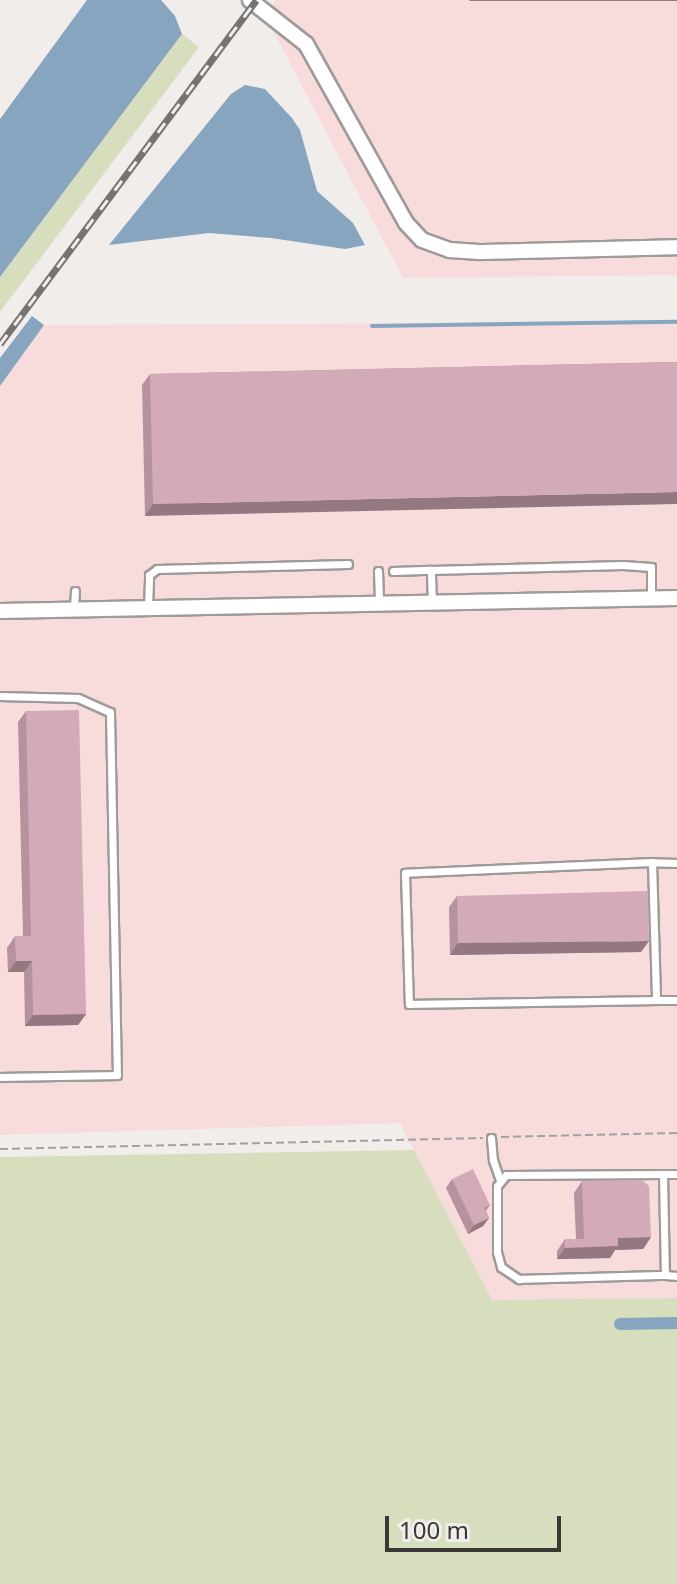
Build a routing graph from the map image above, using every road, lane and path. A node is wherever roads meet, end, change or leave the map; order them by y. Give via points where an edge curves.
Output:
1 (250, 0) edge
2 (677, 247) edge
3 (348, 564) dead end
4 (431, 570) junction
5 (378, 571) dead end
6 (393, 571) dead end
7 (75, 591) dead end
8 (651, 598) junction
9 (677, 598) edge
10 (432, 603) junction
11 (379, 604) junction
12 (148, 608) junction
13 (74, 609) junction
14 (0, 611) edge
15 (0, 696) edge
16 (652, 862) junction
17 (677, 863) edge
18 (656, 1000) junction
19 (677, 1000) edge
20 (0, 1077) edge
21 (677, 1133) edge
22 (491, 1138) junction
23 (0, 1149) edge
24 (663, 1174) junction
25 (677, 1174) edge
26 (500, 1180) junction
27 (665, 1275) junction
28 (677, 1276) edge

1 - 2 street via 306,44 406,223 422,240 450,250 479,252
3 - 12 lane via 157,569 149,575
4 - 6 lane
4 - 8 lane via 651,567
4 - 10 lane
5 - 11 lane
7 - 13 lane
8 - 9 street
8 - 10 street
10 - 11 street
11 - 12 street
12 - 13 street
13 - 14 street
15 - 20 lane via 78,698 110,712 117,1075
16 - 17 lane
16 - 18 lane
16 - 18 lane via 405,873 405,887 409,1004
18 - 19 lane
21 - 22 path
22 - 23 path
22 - 26 lane
24 - 25 lane
24 - 26 lane via 517,1174
24 - 27 lane
26 - 27 lane via 497,1252 509,1275
27 - 28 lane

